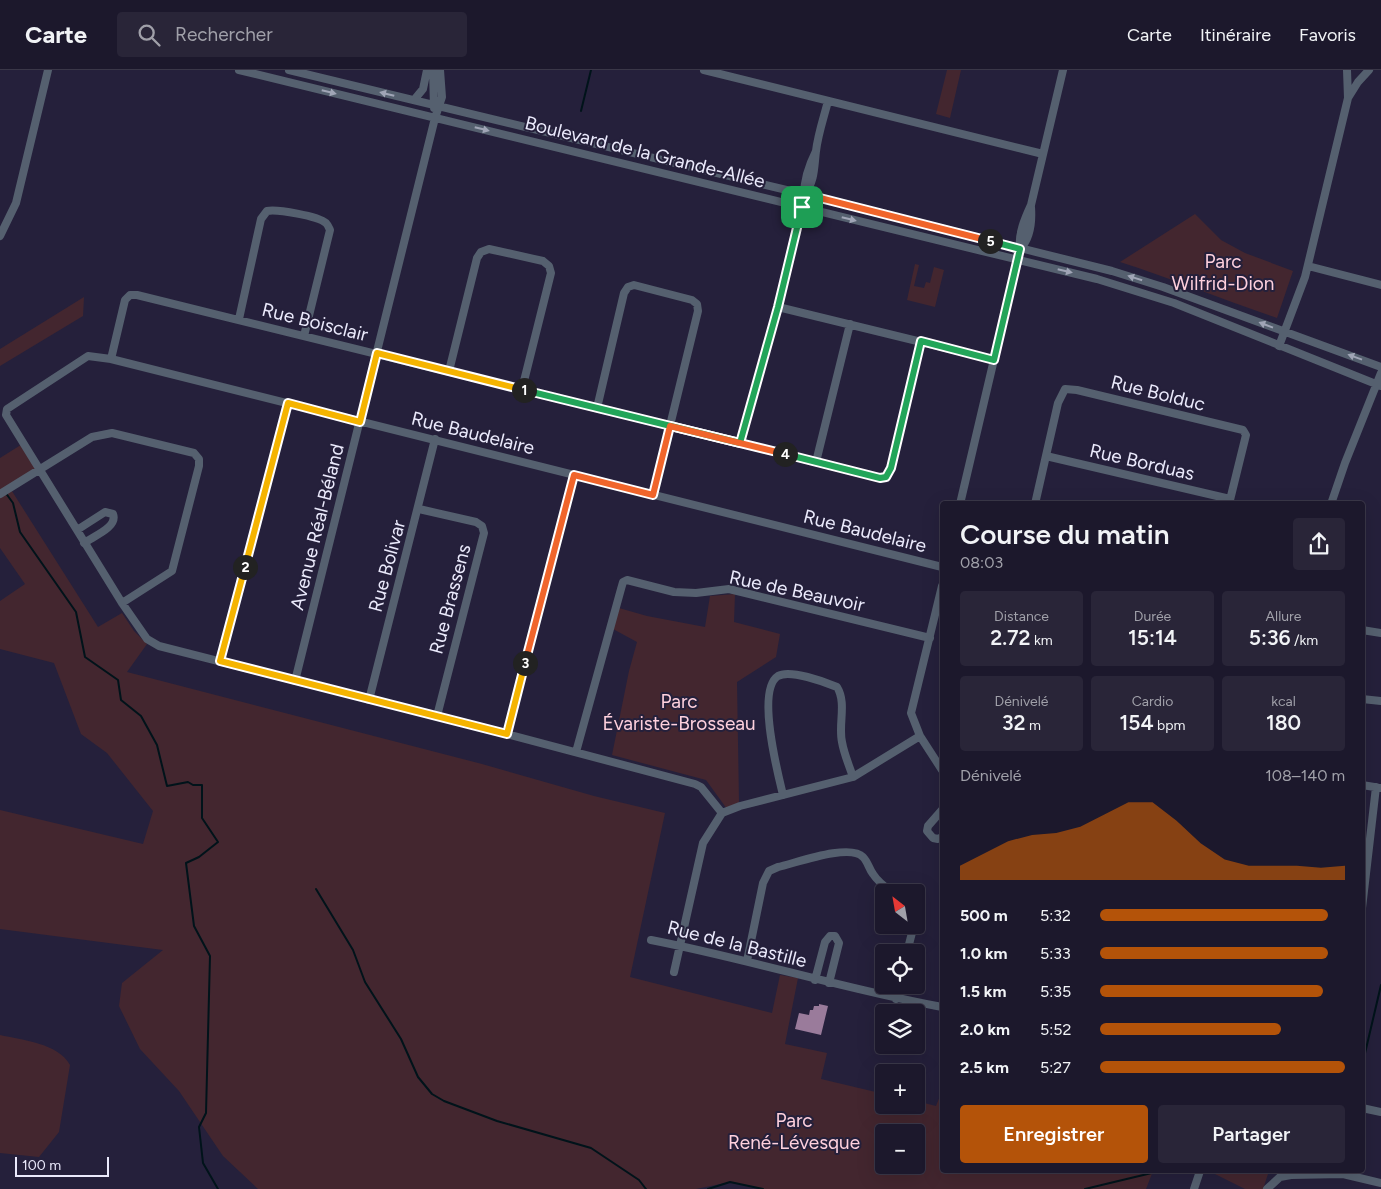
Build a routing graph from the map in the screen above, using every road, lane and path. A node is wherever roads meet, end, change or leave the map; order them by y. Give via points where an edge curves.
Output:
1 (48, 70) edge
2 (239, 70) edge
3 (289, 70) edge
4 (427, 70) edge
5 (433, 70) edge
6 (440, 70) edge
7 (704, 70) edge
8 (1063, 70) edge
9 (1348, 70) edge
10 (1368, 70) edge
11 (1348, 98) junction
12 (414, 100) junction
13 (828, 101) junction
14 (437, 106) junction
15 (435, 118) junction
16 (1043, 154) junction
17 (804, 195) junction
18 (802, 207) junction
19 (3, 226) edge
20 (0, 236) edge
21 (1020, 249) junction
22 (1018, 260) junction
23 (1308, 266) junction
24 (1381, 285) edge
25 (778, 307) junction
26 (238, 319) junction
27 (850, 324) junction
28 (1285, 332) junction
29 (304, 336) junction
30 (921, 341) junction
31 (1279, 346) junction
32 (377, 353) junction
33 (111, 359) junction
34 (994, 360) junction
35 (1381, 366) edge
36 (449, 372) junction
37 (1381, 373) edge
38 (1379, 385) edge
39 (522, 390) junction
40 (288, 403) junction
41 (597, 408) junction
42 (360, 422) junction
43 (670, 426) junction
44 (435, 439) junction
45 (740, 443) junction
46 (1046, 456) junction
47 (816, 462) junction
48 (40, 469) junction
49 (574, 475) junction
50 (3, 492) edge
51 (653, 495) junction
52 (961, 501) edge
53 (1036, 501) edge
54 (1226, 501) edge
55 (1230, 501) edge
56 (1332, 501) edge
57 (419, 509) junction
58 (77, 530) junction
59 (84, 542) junction
60 (940, 567) edge
61 (940, 595) edge
62 (122, 603) junction
63 (1365, 630) edge
64 (1381, 633) edge
65 (930, 638) junction
66 (220, 661) junction
67 (295, 681) junction
68 (1365, 699) edge
69 (369, 700) junction
70 (1381, 701) edge
71 (437, 716) junction
72 (507, 734) junction
73 (920, 736) junction
74 (576, 752) junction
75 (940, 767) edge
76 (853, 777) junction
77 (1365, 786) edge
78 (1378, 788) edge
79 (783, 795) junction
80 (940, 812) edge
81 (722, 813) junction
82 (940, 838) edge
83 (880, 884) edge
84 (1365, 886) edge
85 (651, 940) dead end
86 (680, 945) junction
87 (747, 961) junction
88 (674, 972) dead end
89 (815, 980) junction
90 (829, 983) junction
91 (897, 994) edge
92 (896, 998) junction
93 (940, 1007) edge
94 (1365, 1109) edge
95 (1381, 1112) edge
96 (1199, 1173) edge
97 (1381, 1183) edge
98 (1194, 1189) edge
99 (1267, 1189) edge

1 - 19 street via 16,203
2 -> 15 street, Boulevard de la Grande-Allée
12 -> 3 street, Boulevard de la Grande-Allée
4 - 12 street via 424,87
5 - 14 street
6 - 14 street via 443,94
7 - 13 street
8 - 16 street
9 - 10 street via 1358,73
9 - 11 street
10 - 11 street
11 - 23 street
12 - 14 street, Boulevard de la Grande-Allée
13 - 16 street
13 - 17 street via 816,151 809,165
14 - 15 street, Avenue Réal-Béland
14 - 17 street, Boulevard de la Grande-Allée
15 -> 18 street, Boulevard de la Grande-Allée
15 - 32 street, Avenue Réal-Béland
16 - 21 street via 1023,224
17 - 18 street
17 - 21 street, Boulevard de la Grande-Allée
18 -> 22 street, Boulevard de la Grande-Allée
18 - 25 street
19 - 20 street
21 - 22 street
28 -> 21 street, Boulevard de la Grande-Allée via 1137,278
22 -> 31 street, Boulevard de la Grande-Allée via 1108,282 1174,303
22 - 34 street
23 - 24 street
23 - 28 street
25 - 27 street
25 - 45 street
26 - 29 street, Rue Boisclair
26 - 29 street via 261,218 273,209 305,216 322,221 330,230
26 - 33 street, Rue Boisclair via 130,295 125,300
27 - 30 street
27 - 47 street
28 - 31 street
35 -> 28 street, Boulevard de la Grande-Allée
29 - 32 street, Rue Boisclair
30 - 34 street
30 - 47 street, Rue Boisclair via 891,468 886,477
31 - 38 street, Boulevard de la Grande-Allée
32 - 36 street, Rue Boisclair
32 - 42 street, Avenue Réal-Béland
33 - 40 street, Rue Baudelaire
33 - 48 street, Rue Baudelaire via 86,357 7,409 6,415
34 - 52 street
36 - 39 street, Rue Boisclair
36 - 39 street via 481,252 489,249 544,261 550,272
37 - 38 street
38 - 56 street
39 - 41 street, Rue Boisclair
40 - 42 street, Rue Baudelaire
40 - 66 street
41 - 43 street, Rue Boisclair
41 - 43 street via 624,293 634,285 697,304
42 - 44 street, Rue Baudelaire
42 - 67 street, Avenue Réal-Béland
43 - 45 street, Rue Boisclair
43 - 51 street
44 - 49 street, Rue Baudelaire
44 - 57 street, Rue Bolivar
45 - 47 street, Rue Boisclair
46 - 53 street
46 - 54 street, Rue Borduas
46 - 55 street, Rue Bolduc via 1058,403 1065,389 1243,430 1246,435
48 - 50 street
48 - 58 street
48 - 62 street via 92,437 106,433 194,453 199,459 172,571
49 - 51 street, Rue Baudelaire
49 - 72 street
51 - 60 street, Rue Baudelaire
57 - 69 street, Rue Bolivar
57 - 71 street, Rue Brassens via 476,522 484,533
58 - 59 street
58 - 59 street via 105,512 113,514 113,524
59 - 62 street
61 - 65 street
62 - 66 street via 147,639 159,646
63 - 64 street
65 - 73 street via 911,713
65 - 74 street, Rue de Beauvoir via 730,589 674,592 627,580 623,582
66 - 67 street
67 - 69 street
68 - 70 street
69 - 71 street
71 - 72 street
72 - 74 street
73 - 75 street
73 - 76 street
74 - 81 street via 695,784
76 - 79 street
76 - 79 street via 841,742 841,693 837,687 789,673 778,676 772,684 768,716
77 - 78 street
78 - 84 street
79 - 81 street
80 - 82 street via 927,831 933,838
81 - 86 street via 703,843
83 - 87 street via 864,858 856,852 843,852 769,871 763,883
85 - 86 street, Rue de la Bastille
86 - 87 street, Rue de la Bastille
86 - 88 street
87 - 89 street, Rue de la Bastille
89 - 90 street, Rue de la Bastille
89 - 90 street, Rue de la Bastille via 825,942 830,936 835,936 839,943
90 - 92 street, Rue de la Bastille
91 - 92 street
92 - 93 street, Rue de la Bastille
94 - 95 street
96 - 98 street
97 - 99 street via 1343,1174 1291,1175 1280,1177

